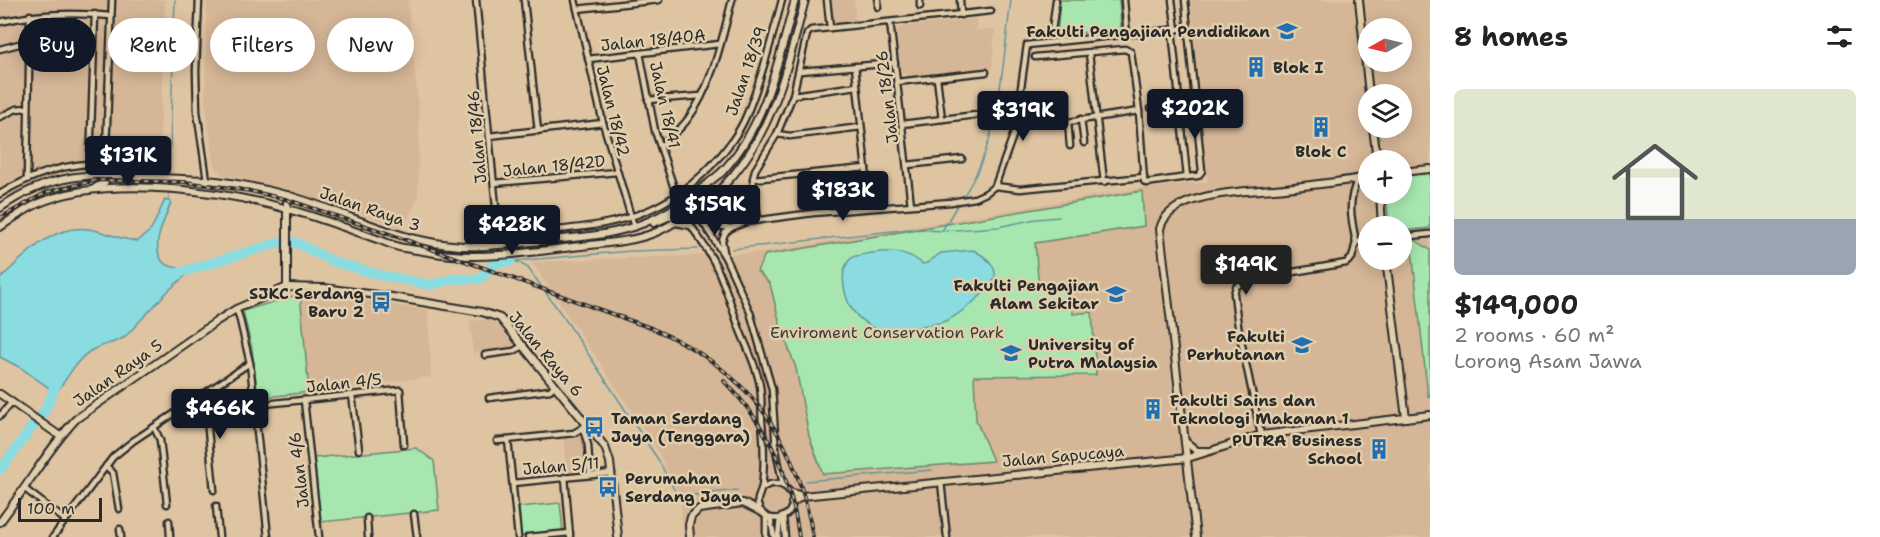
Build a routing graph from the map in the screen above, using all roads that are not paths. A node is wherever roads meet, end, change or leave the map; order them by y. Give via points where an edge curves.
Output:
1 (112, 0) edge
2 (199, 0) edge
3 (476, 0) edge
4 (524, 0) edge
5 (575, 0) edge
6 (659, 0) edge
7 (725, 0) edge
8 (782, 0) edge
9 (789, 0) edge
10 (795, 0) edge
11 (805, 0) edge
12 (827, 0) edge
13 (878, 0) edge
14 (920, 0) edge
15 (960, 0) edge
16 (1056, 0) edge
17 (1124, 0) edge
18 (1172, 0) edge
19 (1185, 0) edge
20 (1359, 0) edge
21 (732, 3) edge
22 (920, 6) dead end
23 (878, 7) dead end
24 (577, 9) junction
25 (792, 9) junction
26 (991, 11) dead end
27 (95, 14) junction
28 (30, 15) joint
29 (962, 15) junction
30 (111, 16) junction
31 (0, 22) edge
32 (890, 22) junction
33 (830, 28) junction
34 (1188, 28) junction
35 (1174, 30) junction
36 (1052, 31) dead end
37 (1127, 35) junction
38 (1103, 37) junction
39 (18, 44) edge
40 (720, 44) junction
41 (0, 49) edge
42 (1105, 51) junction
43 (640, 53) junction
44 (1089, 53) junction
45 (1035, 57) dead end
46 (588, 59) junction
47 (895, 63) junction
48 (855, 66) junction
49 (800, 71) junction
50 (29, 72) edge
51 (986, 72) dead end
52 (937, 78) junction
53 (897, 82) junction
54 (1368, 84) edge
55 (857, 86) junction
56 (793, 95) junction
57 (701, 96) junction
58 (648, 100) junction
59 (1180, 104) junction
60 (27, 108) junction
61 (1151, 108) dead end
62 (1139, 111) junction
63 (976, 116) dead end
64 (1096, 116) junction
65 (0, 117) edge
66 (942, 119) junction
67 (1081, 119) junction
68 (603, 123) junction
69 (902, 124) junction
70 (861, 127) junction
71 (538, 131) junction
72 (777, 134) junction
73 (489, 136) junction
74 (1084, 144) dead end
75 (661, 146) junction
76 (1070, 146) dead end
77 (962, 159) dead end
78 (90, 163) junction
79 (105, 163) junction
80 (907, 165) junction
81 (866, 168) junction
82 (1430, 169) edge
83 (617, 171) junction
84 (723, 171) junction
85 (1412, 171) edge
86 (105, 174) junction
87 (1187, 177) junction
88 (27, 178) junction
89 (1358, 178) joint
90 (753, 179) junction
91 (1144, 179) junction
92 (207, 180) junction
93 (1104, 182) junction
94 (494, 183) junction
95 (994, 186) junction
96 (72, 193) junction
97 (0, 194) edge
98 (287, 195) junction
99 (677, 197) junction
100 (911, 205) junction
101 (0, 208) edge
102 (687, 208) junction
103 (870, 208) junction
104 (286, 209) junction
105 (697, 209) junction
106 (310, 216) junction
107 (685, 216) junction
108 (631, 217) junction
109 (702, 220) junction
110 (758, 220) junction
111 (674, 222) junction
112 (287, 225) junction
113 (690, 225) junction
114 (0, 227) edge
115 (634, 227) junction
116 (731, 228) junction
117 (624, 230) junction
118 (502, 234) joint
119 (1430, 234) edge
120 (1412, 236) edge
121 (1356, 242) joint
122 (725, 257) junction
123 (1387, 270) edge
124 (288, 287) junction
125 (236, 309) junction
126 (524, 345) junction
127 (485, 355) dead end
128 (250, 363) junction
129 (555, 385) junction
130 (0, 394) edge
131 (351, 395) junction
132 (200, 396) junction
133 (489, 398) dead end
134 (303, 400) junction
135 (15, 404) junction
136 (255, 405) junction
137 (1430, 415) edge
138 (0, 416) edge
139 (1406, 418) junction
140 (154, 427) junction
141 (585, 427) junction
142 (1261, 435) junction
143 (60, 436) junction
144 (508, 440) junction
145 (497, 441) dead end
146 (1186, 443) junction
147 (404, 445) dead end
148 (359, 450) dead end
149 (1207, 451) junction
150 (1188, 458) junction
151 (106, 466) junction
152 (612, 473) junction
153 (590, 475) junction
154 (565, 477) junction
155 (941, 482) junction
156 (513, 483) junction
157 (783, 485) junction
158 (25, 489) junction
159 (761, 489) junction
160 (214, 490) dead end
161 (790, 492) junction
162 (802, 496) junction
163 (792, 503) junction
164 (166, 504) dead end
165 (216, 506) dead end
166 (119, 509) dead end
167 (414, 514) dead end
168 (766, 515) junction
169 (782, 517) junction
170 (367, 518) dead end
171 (65, 520) junction
172 (169, 521) dead end
173 (0, 522) edge
174 (120, 529) dead end
175 (570, 535) edge
176 (53, 537) edge
177 (120, 537) edge
178 (170, 537) edge
179 (219, 537) edge
180 (268, 537) edge
181 (319, 537) edge
182 (368, 537) edge
183 (417, 537) edge
184 (518, 537) edge
185 (528, 537) edge
186 (618, 537) edge
187 (690, 537) edge
188 (766, 537) edge
189 (776, 537) edge
190 (786, 537) edge
191 (947, 537) edge
192 (1196, 537) edge

1 - 30 street
2 - 92 street via 196,71
3 - 73 street, Jalan 18/46
4 - 71 street
5 - 24 street, Jalan 18/42
6 - 24 street
7 - 21 street
8 - 99 street, Jalan 18/39 via 746,116 721,156
9 - 25 street
10 - 25 street
11 - 105 street, Jalan Raya 3 via 785,78 768,123 742,165
12 - 33 street
13 - 23 street
14 - 22 street
15 - 29 street
16 - 36 street
17 - 37 street
18 - 35 street
19 - 34 street
20 - 54 street
21 - 40 street
24 - 46 street, Jalan 18/42
25 - 84 street via 760,117
26 - 29 street
27 - 28 street
27 - 30 street
27 - 78 street
28 - 31 street
29 - 32 street
30 - 79 street
32 - 33 street
32 - 47 street, Jalan 18/26
33 - 49 street via 807,34
34 - 35 street
34 - 87 street via 1202,171 1198,176
35 - 37 street
35 - 59 street
37 - 38 street
38 - 42 street
38 - 95 street via 1028,45 1015,130
39 - 41 street
40 - 43 street, Jalan 18/40A
40 - 57 street
42 - 44 street
42 - 62 street via 1125,49 1132,54
43 - 46 street, Jalan 18/40A
43 - 58 street, Jalan 18/41
44 - 45 street
44 - 64 street
46 - 68 street, Jalan 18/42
47 - 48 street
47 - 53 street, Jalan 18/26
48 - 49 street
48 - 55 street
49 - 56 street
50 - 60 street
51 - 52 street
52 - 53 street
52 - 66 street
53 - 69 street, Jalan 18/26
55 - 56 street
55 - 70 street
56 - 72 street
57 - 58 street
57 - 75 street via 688,119
58 - 75 street, Jalan 18/41
59 - 61 street
59 - 87 street
60 - 65 street via 16,108
60 - 88 street
62 - 64 street
62 - 91 street
63 - 66 street
64 - 67 street
64 - 93 street
66 - 69 street
67 - 74 street
67 - 76 street via 1067,123
68 - 71 street
68 - 83 street, Jalan 18/42
69 - 80 street, Jalan 18/26
70 - 72 street via 790,136
70 - 81 street
71 - 73 street
72 - 90 street
73 - 94 street, Jalan 18/46
75 - 99 street, Jalan 18/41
77 - 80 street
78 - 79 street
78 - 88 street
79 - 86 street
80 - 100 street, Jalan 18/26
81 - 90 street
81 - 103 street
82 - 85 street
83 - 94 street, Jalan 18/42D
83 - 108 street, Jalan 18/42
84 - 102 street
84 - 115 street, Jalan Raya 3 via 684,201
86 - 92 street, Jalan Raya 3
86 - 96 street via 105,182 99,187
86 - 101 street, Jalan Raya 3 via 48,183
87 - 91 street via 1146,183
88 - 97 street
89 - 121 street via 1351,208
89 - 146 street via 1214,194 1181,206 1164,219 1160,229
90 - 110 street
91 - 93 street
92 - 98 street, Jalan Raya 3
93 - 95 street via 1020,189
94 - 118 street, Jalan 18/46 via 498,228
95 - 100 street via 964,200
96 - 104 street, Jalan Raya 3 via 102,189 184,190
96 - 114 street, Jalan Raya 3 via 36,204
98 - 104 street
98 - 117 street, Jalan Raya 3 via 418,240 461,247 589,237
99 - 108 street, Jalan 18/39
100 - 103 street
102 - 105 street
102 - 107 street
102 - 117 street via 645,227
103 - 110 street
104 - 106 street, Jalan Raya 3
104 - 112 street
105 - 107 street, Jalan Raya 3
105 - 109 street
106 - 111 street, Jalan Raya 3 via 402,248 453,255 623,241 654,233
106 - 112 street via 295,216
107 - 111 street, Jalan Raya 3
107 - 113 street
108 - 115 street, Jalan 18/42
108 - 118 street, Jalan 18/39 via 600,225
109 - 116 street
109 - 122 street
110 - 116 street
111 - 113 street
112 - 124 street
113 - 159 street via 716,266 760,386 765,460
115 - 117 street, Jalan Raya 3
116 - 122 street via 722,241
119 - 120 street
121 - 142 street via 1352,258 1346,263 1246,280 1236,287 1238,326
122 - 157 street via 750,312 772,389
123 - 139 street
124 - 125 street, Jalan Raya 5
124 - 126 street, Jalan Raya 6 via 343,290 482,312 500,318
125 - 128 street
125 - 143 street, Jalan Raya 5 via 76,419
126 - 127 street via 514,351
126 - 129 street, Jalan Raya 6
128 - 132 street
128 - 136 street
129 - 133 street via 550,390
129 - 141 street, Jalan Raya 6
130 - 135 street
131 - 134 street, Jalan 4/5
131 - 147 street, Jalan 4/5 via 400,390
131 - 148 street
132 - 140 street
132 - 160 street via 206,410
134 - 136 street, Jalan 4/5
134 - 181 street, Jalan 4/6
135 - 138 street
135 - 143 street
136 - 180 street
137 - 139 street, Jalan Sapucaya
139 - 142 street, Jalan Sapucaya
140 - 151 street
140 - 164 street via 160,440
141 - 144 street via 574,433
141 - 152 street, Jalan Raya 6 via 605,447
141 - 153 street
142 - 149 street, Jalan Sapucaya
143 - 158 street, Jalan Raya 5
144 - 145 street
144 - 156 street
146 - 149 street via 1197,451
146 - 150 street
149 - 150 street, Jalan Sapucaya
150 - 155 street, Jalan Sapucaya
150 - 192 street
151 - 166 street via 113,473
151 - 171 street
152 - 153 street, Jalan 5/11
152 - 186 street, Jalan Raya 6
153 - 154 street, Jalan 5/11
154 - 156 street, Jalan 5/11
154 - 175 street
155 - 162 street, Jalan Sapucaya
155 - 191 street
156 - 184 street
157 - 159 street via 771,483
157 - 161 street
158 - 171 street
158 - 173 street, Jalan Raya 5
159 - 168 street via 757,501
161 - 162 street
161 - 163 street
162 - 163 street
163 - 169 street
165 - 179 street
167 - 183 street
168 - 169 street
168 - 187 street via 743,503 699,508 691,517
168 - 188 street
168 - 189 street
169 - 189 street
169 - 190 street
170 - 182 street
171 - 176 street
172 - 178 street
174 - 177 street
175 - 185 street

